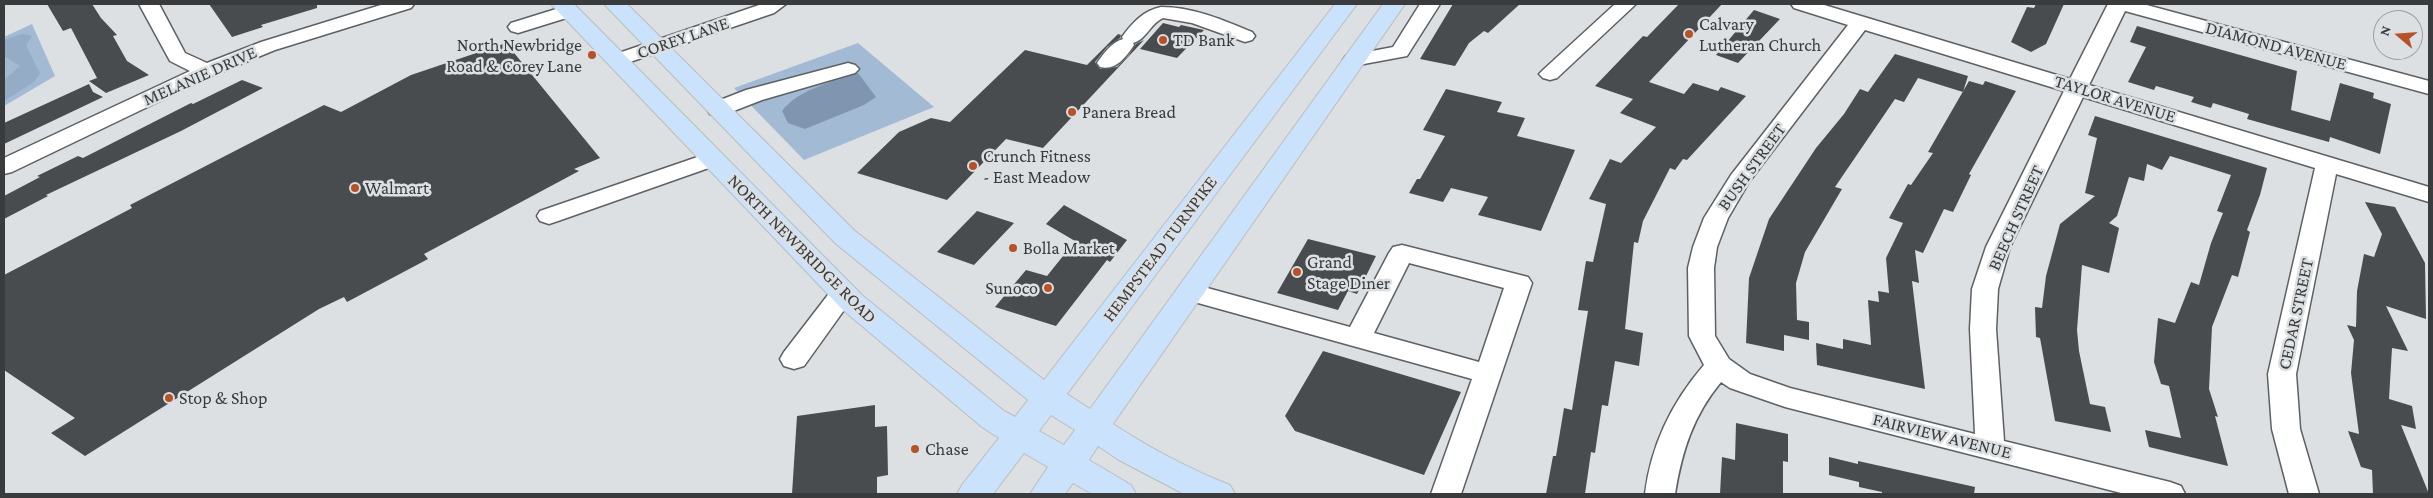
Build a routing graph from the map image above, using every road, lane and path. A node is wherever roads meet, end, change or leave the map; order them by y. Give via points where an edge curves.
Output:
1 (149, 4) edge
2 (404, 4) edge
3 (615, 4) edge
4 (776, 4) edge
5 (1346, 4) edge
6 (1394, 4) edge
7 (1430, 4) edge
8 (1626, 4) edge
9 (1801, 4) edge
10 (2120, 4) edge
11 (566, 7) edge
12 (1861, 22) junction
13 (518, 27) dead end
14 (1246, 36) dead end
15 (656, 47) junction
16 (617, 60) junction
17 (1353, 60) junction
18 (1107, 63) dead end
19 (848, 69) dead end
20 (207, 71) junction
21 (1550, 74) dead end
22 (2077, 88) junction
23 (2429, 88) edge
24 (718, 109) junction
25 (754, 145) junction
26 (712, 159) junction
27 (2327, 164) junction
28 (4, 167) edge
29 (2429, 195) edge
30 (549, 216) dead end
31 (1189, 292) junction
32 (844, 293) junction
33 (1358, 338) junction
34 (794, 359) dead end
35 (1719, 366) junction
36 (1488, 374) junction
37 (1047, 396) junction
38 (1093, 427) junction
39 (1018, 436) junction
40 (1990, 448) junction
41 (1067, 465) junction
42 (974, 494) edge
43 (1047, 494) edge
44 (1119, 494) edge
45 (1218, 494) edge
46 (1446, 494) edge
47 (1660, 494) edge
48 (2170, 494) edge
49 (2304, 494) edge

1 - 20 street via 178,57
2 - 20 street, MELANIE DRIVE via 277,43
3 - 15 main road
4 - 15 street, COREY LANE
5 - 37 main road, HEMPSTEAD TURNPIKE
6 - 17 main road
7 - 17 street via 1400,52
8 - 21 street
9 - 12 street, TAYLOR AVENUE
10 - 22 street, BEECH STREET
10 - 23 street, DIAMOND AVENUE
11 - 13 street
11 - 16 main road, NORTH NEWBRIDGE ROAD
12 - 22 street, TAYLOR AVENUE
12 - 35 street, BUSH STREET via 1740,180 1716,218 1701,268 1702,336
14 - 18 street via 1167,12 1153,15
15 - 16 street, COREY LANE
15 - 24 main road
16 - 26 main road, NORTH NEWBRIDGE ROAD
17 - 31 main road
19 - 24 street
20 - 28 street, MELANIE DRIVE
22 - 27 street, TAYLOR AVENUE
22 - 40 street, BEECH STREET via 1998,247 1985,289 1983,329
24 - 25 main road
25 - 26 main road
25 - 37 main road via 845,237
26 - 30 street
26 - 32 main road, NORTH NEWBRIDGE ROAD
27 - 29 street, TAYLOR AVENUE
27 - 49 street, CEDAR STREET via 2282,374 2286,429
31 - 33 street
31 - 38 main road
32 - 34 street
32 - 39 main road, NORTH NEWBRIDGE ROAD via 986,413
33 - 36 street
33 - 36 street via 1402,253 1519,282
35 - 40 street, FAIRVIEW AVENUE via 1740,381 1785,397
35 - 47 street via 1700,386 1680,418 1664,463
36 - 46 street
37 - 38 main road
37 - 39 main road, HEMPSTEAD TURNPIKE
38 - 41 main road
38 - 45 main road via 1130,451
39 - 41 main road, NORTH NEWBRIDGE ROAD
39 - 42 main road, HEMPSTEAD TURNPIKE
40 - 48 street, FAIRVIEW AVENUE
41 - 43 main road
41 - 44 main road, NORTH NEWBRIDGE ROAD

